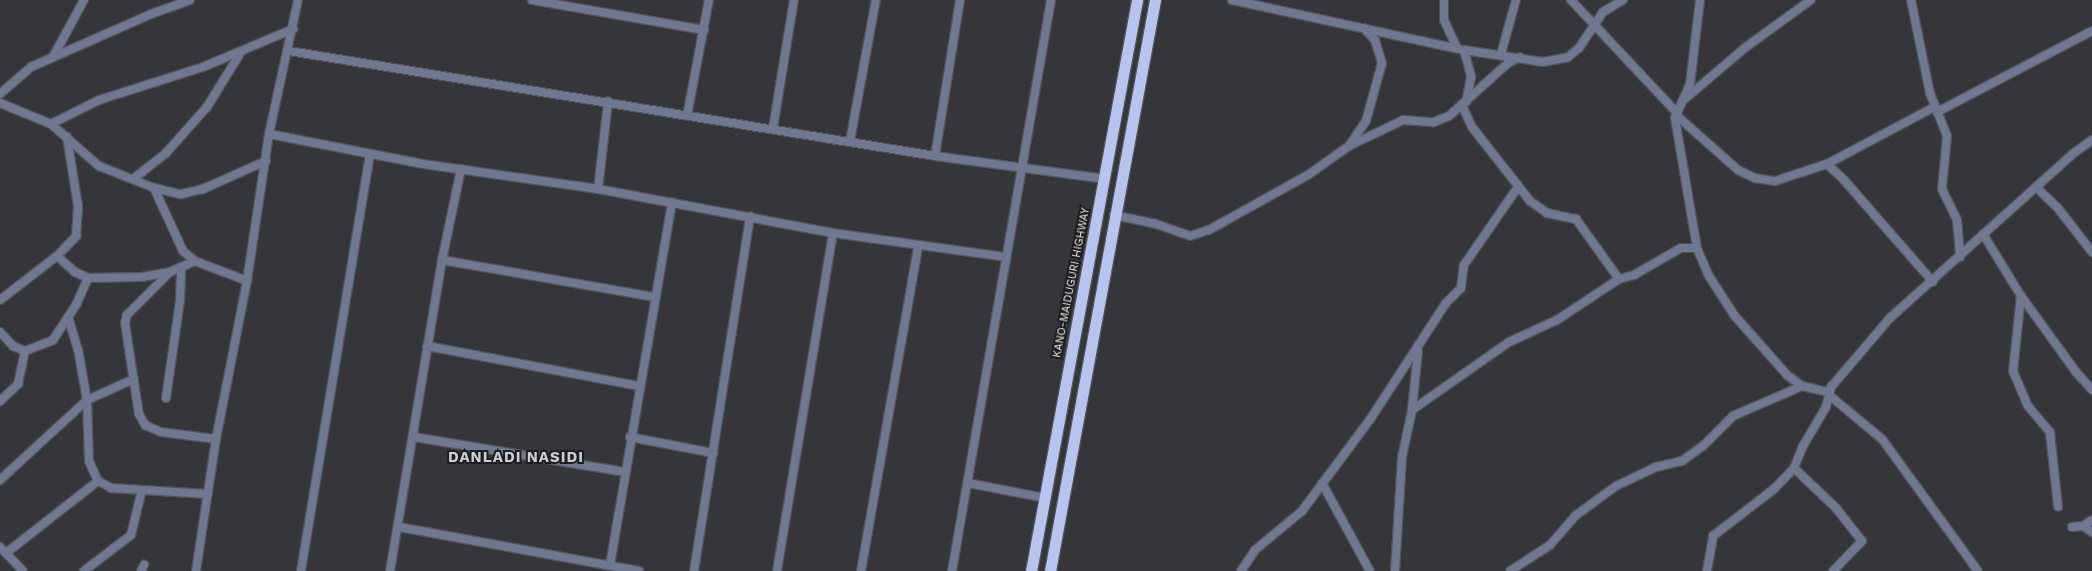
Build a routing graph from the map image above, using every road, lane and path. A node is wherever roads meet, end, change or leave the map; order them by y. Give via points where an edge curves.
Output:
1 (84, 0) edge
2 (190, 0) edge
3 (298, 0) edge
4 (532, 0) edge
5 (709, 0) edge
6 (794, 0) edge
7 (876, 0) edge
8 (960, 0) edge
9 (1051, 0) edge
10 (1137, 0) edge
11 (1155, 0) edge
12 (1232, 0) edge
13 (1444, 0) edge
14 (1516, 0) edge
15 (1571, 0) edge
16 (1623, 0) edge
17 (1700, 0) edge
18 (1811, 0) edge
19 (1912, 0) edge
20 (1595, 25) junction
21 (1364, 28) junction
22 (292, 29) junction
23 (704, 30) junction
24 (2092, 31) edge
25 (1461, 49) junction
26 (289, 51) junction
27 (241, 52) junction
28 (1501, 54) junction
29 (1521, 56) junction
30 (54, 57) junction
31 (0, 94) edge
32 (1683, 100) junction
33 (0, 102) edge
34 (608, 102) junction
35 (1464, 104) junction
36 (1936, 110) junction
37 (1676, 114) junction
38 (687, 116) junction
39 (51, 124) junction
40 (773, 128) junction
41 (269, 134) junction
42 (68, 137) junction
43 (2092, 140) edge
44 (850, 141) junction
45 (1349, 146) junction
46 (370, 154) junction
47 (935, 156) junction
48 (266, 161) junction
49 (1827, 164) junction
50 (1020, 166) junction
51 (461, 169) junction
52 (133, 179) junction
53 (1105, 179) junction
54 (1518, 187) junction
55 (2036, 187) junction
56 (154, 188) junction
57 (598, 189) junction
58 (672, 202) junction
59 (1114, 215) junction
60 (750, 216) junction
61 (833, 233) junction
62 (1983, 234) junction
63 (918, 247) junction
64 (1697, 248) junction
65 (2092, 252) edge
66 (57, 256) junction
67 (1960, 256) junction
68 (1006, 257) junction
69 (442, 260) junction
70 (195, 261) junction
71 (181, 267) junction
72 (170, 272) junction
73 (88, 278) junction
74 (1619, 279) junction
75 (247, 280) junction
76 (1933, 282) junction
77 (2021, 296) junction
78 (654, 297) junction
79 (0, 300) edge
80 (68, 317) junction
81 (0, 332) edge
82 (427, 346) junction
83 (1418, 347) junction
84 (25, 351) junction
85 (134, 379) junction
86 (639, 386) junction
87 (1802, 386) junction
88 (2092, 390) edge
89 (1829, 393) junction
90 (166, 398) dead end
91 (87, 400) junction
92 (0, 401) edge
93 (1412, 410) junction
94 (414, 437) junction
95 (630, 437) junction
96 (216, 439) junction
97 (713, 454) junction
98 (1794, 468) junction
99 (625, 472) junction
100 (0, 480) edge
101 (98, 481) junction
102 (968, 483) junction
103 (1322, 483) junction
104 (142, 490) junction
105 (208, 494) junction
106 (1045, 498) junction
107 (2058, 507) dead end
108 (2092, 520) edge
109 (2083, 526) junction
110 (399, 527) junction
111 (2072, 527) dead end
112 (2092, 532) edge
113 (0, 546) edge
114 (6, 553) junction
115 (610, 565) junction
116 (1053, 569) edge
117 (23, 571) edge
118 (84, 571) edge
119 (196, 571) edge
120 (301, 571) edge
121 (390, 571) edge
122 (640, 571) edge
123 (694, 571) edge
124 (777, 571) edge
125 (861, 571) edge
126 (952, 571) edge
127 (1031, 571) edge
128 (1241, 571) edge
129 (1370, 571) edge
130 (1395, 571) edge
131 (1510, 571) edge
132 (1707, 571) edge
133 (1833, 571) edge
134 (1978, 571) edge

1 - 30 street
2 - 30 street
3 - 22 street
4 - 23 street
5 - 23 street
6 - 40 street
7 - 44 street
8 - 47 street
9 - 50 street
10 - 53 highway, KANO-MAIDUGURI HIGHWAY
11 - 59 highway
12 - 21 street
13 - 25 street via 1444,20
14 - 28 street
15 - 20 street
16 - 20 street via 1603,12
17 - 32 street via 1690,84
18 - 32 street via 1746,47
19 - 36 street
20 - 29 street via 1579,48 1561,60 1542,62
20 - 37 street
21 - 25 street
21 - 45 street via 1375,40 1382,63 1366,121
22 - 26 street
22 - 27 street
23 - 38 street
24 - 36 street
25 - 28 street
25 - 35 street via 1471,77
26 - 34 street
26 - 41 street
27 - 39 street via 99,100
27 - 52 street via 207,107 166,153
28 - 29 street
29 - 35 street via 1508,63
30 - 31 street via 31,67
31 - 33 street
32 - 37 street
33 - 39 street
34 - 38 street
34 - 57 street
35 - 45 street via 1449,116 1434,122 1403,120
35 - 54 street via 1472,127
36 - 49 street
36 - 67 street via 1947,136 1942,189 1957,220
37 - 49 street via 1738,170 1755,178 1775,181
37 - 64 street
38 - 40 street
39 - 42 street
40 - 44 street
41 - 46 street
41 - 48 street
42 - 52 street via 98,166
42 - 66 street via 78,206 76,236
43 - 55 street
44 - 47 street
45 - 59 street via 1308,175 1210,230 1190,236 1153,223
46 - 51 street
46 - 120 street
47 - 50 street
48 - 56 street via 203,189 181,194
48 - 75 street
49 - 76 street
50 - 53 street
50 - 68 street
51 - 57 street
51 - 69 street
52 - 56 street
53 - 106 highway, KANO-MAIDUGURI HIGHWAY
54 - 74 street via 1547,213 1576,219
54 - 83 street via 1464,265 1461,288 1446,303
55 - 62 street
55 - 65 street via 2058,208
56 - 70 street via 183,251
57 - 58 street
58 - 60 street
58 - 78 street
59 - 116 highway
60 - 61 street
60 - 97 street
61 - 63 street
61 - 124 street
62 - 67 street
62 - 77 street
63 - 68 street
63 - 125 street
64 - 74 street via 1681,248 1634,275
64 - 87 street via 1709,276 1734,315 1791,378
66 - 73 street via 75,272
66 - 79 street
67 - 76 street
68 - 102 street
69 - 78 street
69 - 82 street
70 - 71 street
70 - 75 street
71 - 72 street
71 - 90 street via 180,301
72 - 73 street via 142,277
72 - 85 street via 127,315 125,323
73 - 80 street
74 - 93 street via 1550,324 1509,342
75 - 96 street
76 - 89 street via 1890,318
77 - 88 street
77 - 107 street via 2013,371 2028,406 2050,432
78 - 86 street
80 - 84 street via 53,340
80 - 91 street via 78,349
81 - 84 street via 13,346
82 - 86 street
82 - 94 street
83 - 93 street
83 - 103 street via 1371,418
84 - 92 street via 18,384
85 - 91 street
85 - 96 street via 139,414 145,425 161,432
86 - 95 street
87 - 89 street
87 - 131 street via 1733,416 1703,446 1682,462 1656,468 1616,486 1575,516 1550,545
89 - 98 street
89 - 134 street via 1882,438
91 - 100 street
91 - 101 street via 89,461
93 - 130 street via 1402,457
94 - 99 street
94 - 110 street
95 - 97 street
95 - 99 street
96 - 105 street
97 - 123 street
98 - 132 street via 1774,489 1713,536
98 - 133 street via 1836,508 1862,541
99 - 115 street
101 - 104 street via 111,488
101 - 114 street
102 - 106 street
102 - 126 street
103 - 128 street via 1294,519 1255,550
103 - 129 street
104 - 105 street
104 - 118 street via 131,535
105 - 119 street
106 - 127 highway, KANO-MAIDUGURI HIGHWAY
108 - 109 street
109 - 111 street
109 - 112 street
110 - 115 street
110 - 121 street
113 - 114 street
114 - 117 street
115 - 122 street

